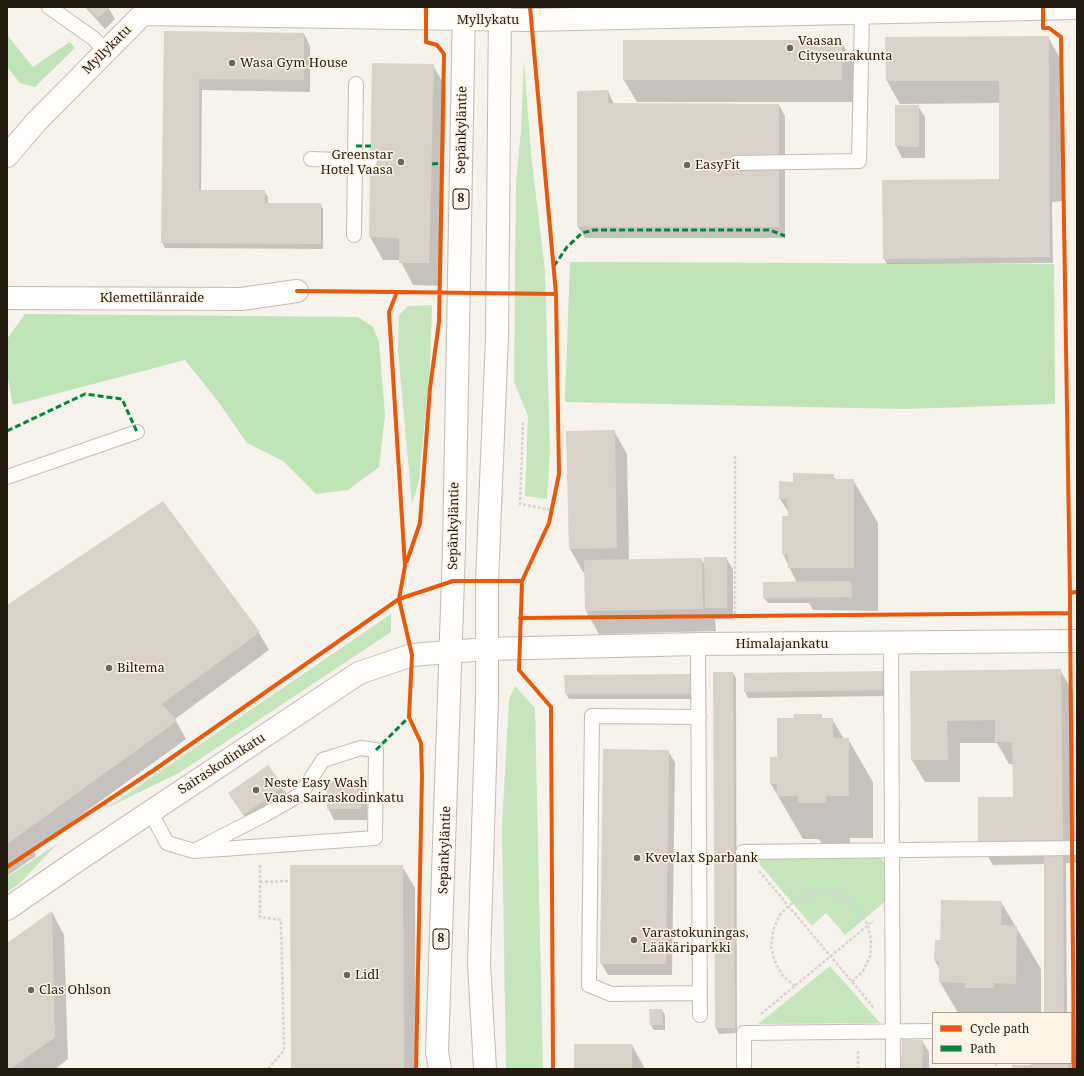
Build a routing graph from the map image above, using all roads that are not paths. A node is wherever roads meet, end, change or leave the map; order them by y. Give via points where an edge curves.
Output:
1 (49, 7) edge
2 (1077, 8) edge
3 (140, 10) edge
4 (881, 10) edge
5 (725, 11) edge
6 (464, 13) edge
7 (500, 14) edge
8 (106, 51) junction
9 (356, 84) dead end
10 (7, 156) edge
11 (311, 158) dead end
12 (355, 160) junction
13 (370, 160) dead end
14 (735, 163) dead end
15 (354, 235) dead end
16 (297, 291) dead end
17 (7, 298) edge
18 (137, 432) dead end
19 (7, 477) edge
20 (1077, 641) edge
21 (891, 643) junction
22 (698, 644) junction
23 (486, 649) junction
24 (452, 651) junction
25 (699, 717) junction
26 (150, 812) junction
27 (1077, 848) edge
28 (893, 850) junction
29 (194, 851) junction
30 (743, 852) road end
31 (7, 909) edge
32 (700, 993) junction
33 (700, 1014) dead end
34 (893, 1031) junction
35 (932, 1031) edge
36 (440, 1069) edge
37 (485, 1069) edge
38 (744, 1069) edge
39 (893, 1069) edge

1 - 8 lane via 93,38
2 - 4 main road, Myllykatu
3 - 6 main road, Myllykatu
3 - 8 main road, Myllykatu
4 - 5 main road, Myllykatu
4 - 14 lane via 860,161
5 - 7 main road, Myllykatu
6 - 7 main road, Myllykatu
6 - 24 main road, Sepänkyläntie / 8
7 - 23 main road via 497,337
8 - 10 main road, Myllykatu via 36,122
9 - 12 lane
11 - 12 lane
12 - 13 lane
12 - 15 lane
16 - 17 main road, Klemettilänraide via 241,299
18 - 19 lane
20 - 21 main road, Himalajankatu
21 - 22 main road, Himalajankatu
21 - 28 lane
22 - 23 main road, Himalajankatu
22 - 25 lane
23 - 24 main road, Sairaskodinkatu
23 - 37 main road via 487,698 479,963
24 - 26 main road, Sairaskodinkatu via 412,655 359,673
24 - 36 main road, Sepänkyläntie / 8 via 437,1052
25 - 32 lane
25 - 32 lane via 592,716 588,985 612,994
26 - 29 lane via 167,843
26 - 31 main road, Sairaskodinkatu
27 - 28 lane
28 - 30 lane
28 - 34 lane
29 - 29 lane via 375,838 376,750 362,748 323,760 301,794
32 - 33 lane
34 - 35 lane
34 - 38 lane via 744,1033
34 - 39 lane

